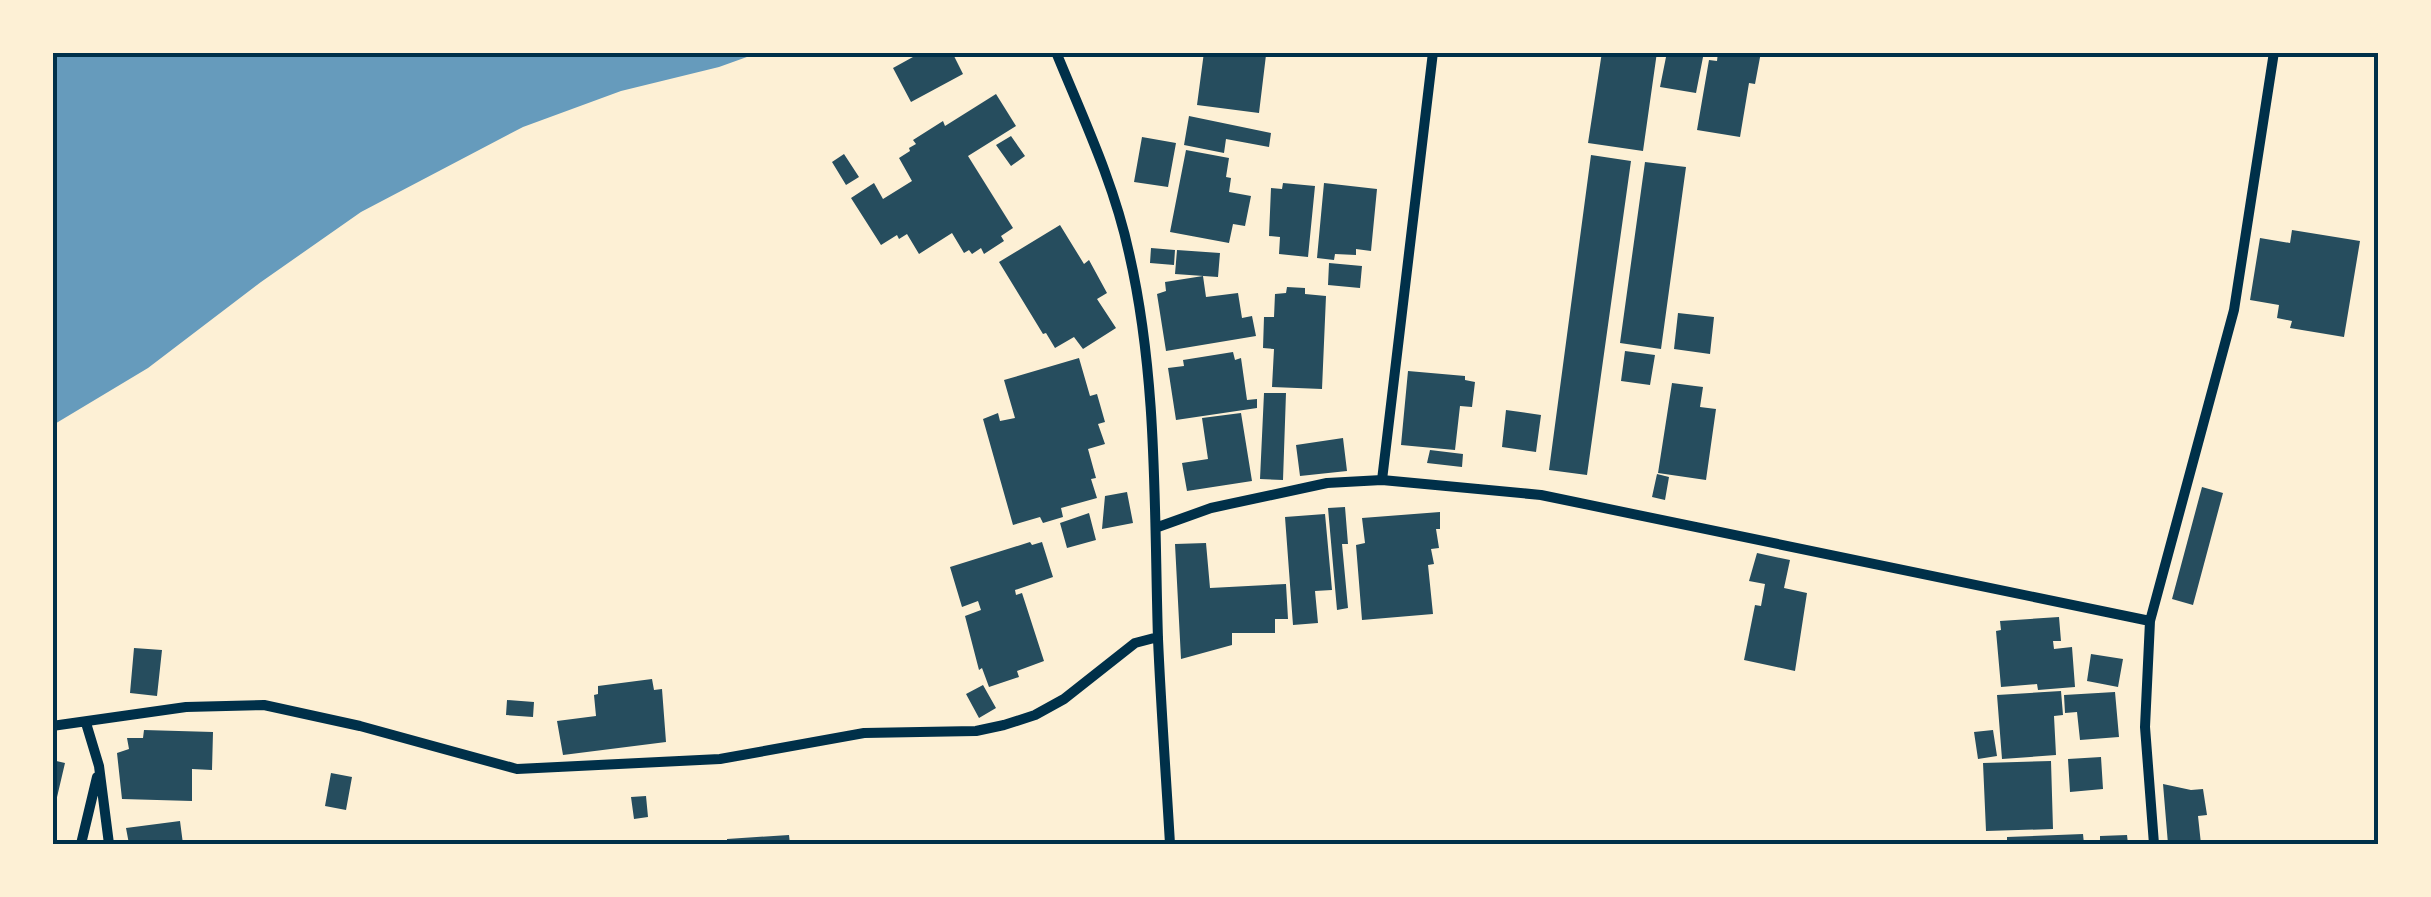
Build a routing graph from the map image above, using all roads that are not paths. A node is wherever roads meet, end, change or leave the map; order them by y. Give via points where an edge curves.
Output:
1 (1056, 52) edge
2 (1434, 52) edge
3 (2274, 52) edge
4 (1382, 480) junction
5 (1158, 527) junction
6 (2150, 621) junction
7 (1158, 637) junction
8 (86, 723) junction
9 (52, 726) edge
10 (99, 766) junction
11 (80, 844) edge
12 (109, 844) edge
13 (1170, 844) edge
14 (2154, 844) edge

1 - 5 street via 1112,189 1129,250 1142,320
2 - 4 street
3 - 6 street via 2234,310
4 - 5 street via 1327,482
4 - 6 street via 1541,494
5 - 7 street
6 - 14 street via 2146,727
7 - 8 street via 1135,643 1036,715 1004,725 864,733 720,759 517,768 264,705 186,707
7 - 13 street
8 - 9 street
8 - 10 street
10 - 11 street
10 - 12 street

